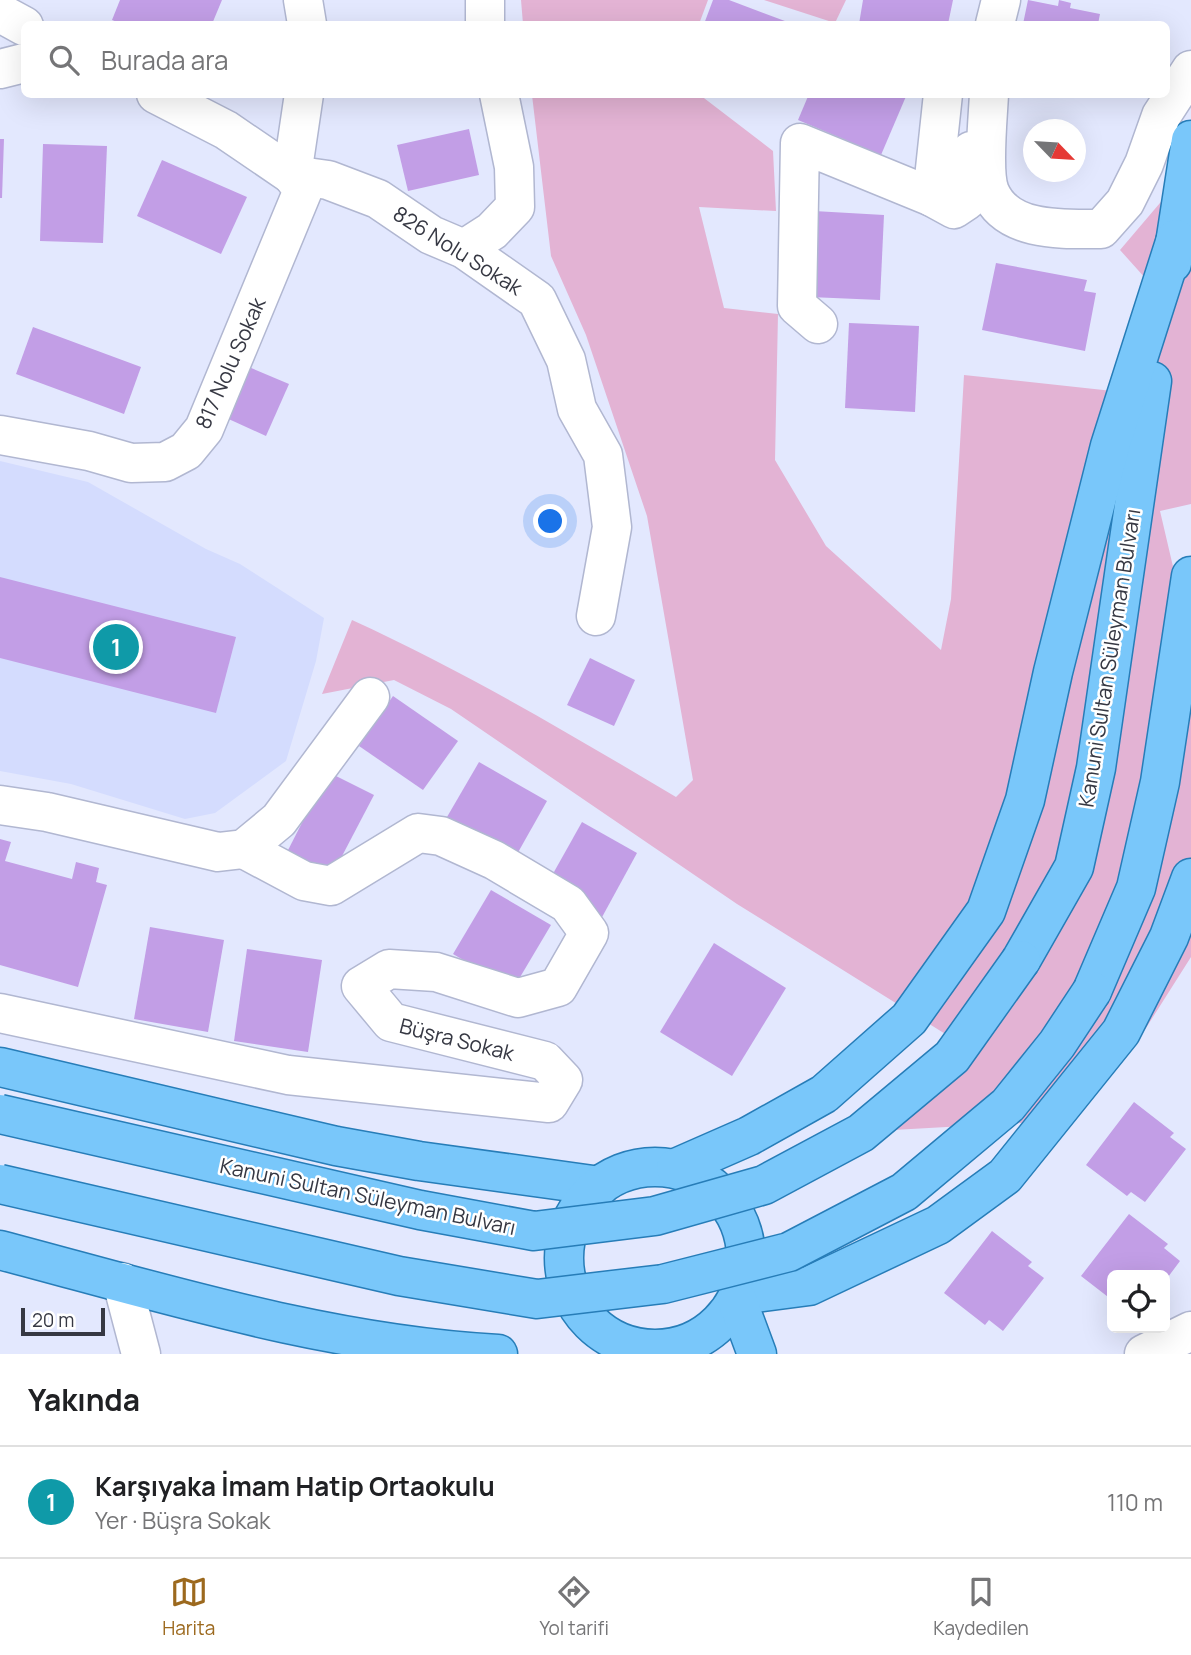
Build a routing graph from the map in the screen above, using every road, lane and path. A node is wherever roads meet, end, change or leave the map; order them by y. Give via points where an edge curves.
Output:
1 (303, 0) edge
2 (485, 0) edge
3 (1001, 0) edge
4 (0, 13) edge
5 (306, 21) edge
6 (485, 21) edge
7 (996, 21) edge
8 (21, 24) edge
9 (21, 65) edge
10 (0, 69) edge
11 (1191, 70) edge
12 (164, 98) edge
13 (303, 98) edge
14 (500, 98) edge
15 (943, 98) edge
16 (989, 98) edge
17 (1191, 140) edge
18 (986, 143) junction
19 (292, 176) junction
20 (932, 197) junction
21 (1176, 239) junction
22 (464, 249) junction
23 (818, 324) dead end
24 (0, 435) edge
25 (1191, 576) edge
26 (596, 616) dead end
27 (370, 697) dead end
28 (0, 805) edge
29 (244, 849) junction
30 (1191, 878) edge
31 (0, 1013) edge
32 (0, 1068) edge
33 (0, 1114) edge
34 (676, 1168) junction
35 (0, 1184) edge
36 (600, 1186) junction
37 (0, 1250) edge
38 (122, 1282) junction
39 (738, 1297) junction
40 (1191, 1331) edge
41 (639, 1350) edge
42 (141, 1354) edge
43 (498, 1354) edge
44 (582, 1354) edge
45 (757, 1354) edge
46 (1144, 1354) edge

1 - 5 street
2 - 6 street
3 - 7 street
4 - 8 street
9 - 10 street
11 - 18 street via 1161,116 1125,202 1101,229 1052,229 1006,215 989,191
12 - 19 street, 826 Nolu Sokak via 226,130
13 - 19 street
14 - 22 street via 514,167 515,208 492,231
15 - 20 street
16 - 18 street
17 - 21 main road, Kanuni Sultan Süleyman Bulvarı
18 - 20 street via 972,146 966,201 954,209
19 - 22 street, 826 Nolu Sokak via 328,180 379,200 431,235
19 - 24 street, 817 Nolu Sokak via 303,190 204,429 186,451 165,462 131,463
20 - 23 street via 800,143 797,306
21 - 33 main road, Kanuni Sultan Süleyman Bulvarı, bridge via 1137,465 1096,768 1074,867 1021,960 952,1057 861,1133 764,1185 655,1216 534,1231 420,1210
21 - 34 main road via 1110,446 1025,800 986,911 909,1019 824,1094 749,1136
22 - 26 street, 826 Nolu Sokak via 537,300 566,360 577,409 603,455 612,527
25 - 35 main road, bridge via 1160,782 1136,888 1092,990 1057,1044 1008,1104 904,1192 789,1252 663,1284 537,1299 399,1276
27 - 29 street via 279,820
28 - 29 street, Büşra Sokak via 218,852
29 - 31 street, Büşra Sokak via 304,881 331,886 418,833 441,836 494,860 568,904 589,933 558,987 519,998 436,972 389,969 361,986 391,1022 545,1061 564,1080 549,1103 288,1075
30 - 39 main road via 1170,937 1121,1032 1005,1176 938,1225 809,1286
32 - 36 main road via 336,1146
34 - 36 main road via 646,1167 617,1175
34 - 39 main road via 702,1179 723,1196 738,1219 746,1246 746,1273
36 - 41 main road via 574,1214 565,1243 564,1273 573,1301 591,1324
37 - 38 main road
38 - 42 street
38 - 43 main road via 286,1323 429,1350
39 - 41 main road via 720,1323 698,1339 672,1349
39 - 45 main road
40 - 46 street
41 - 44 main road

